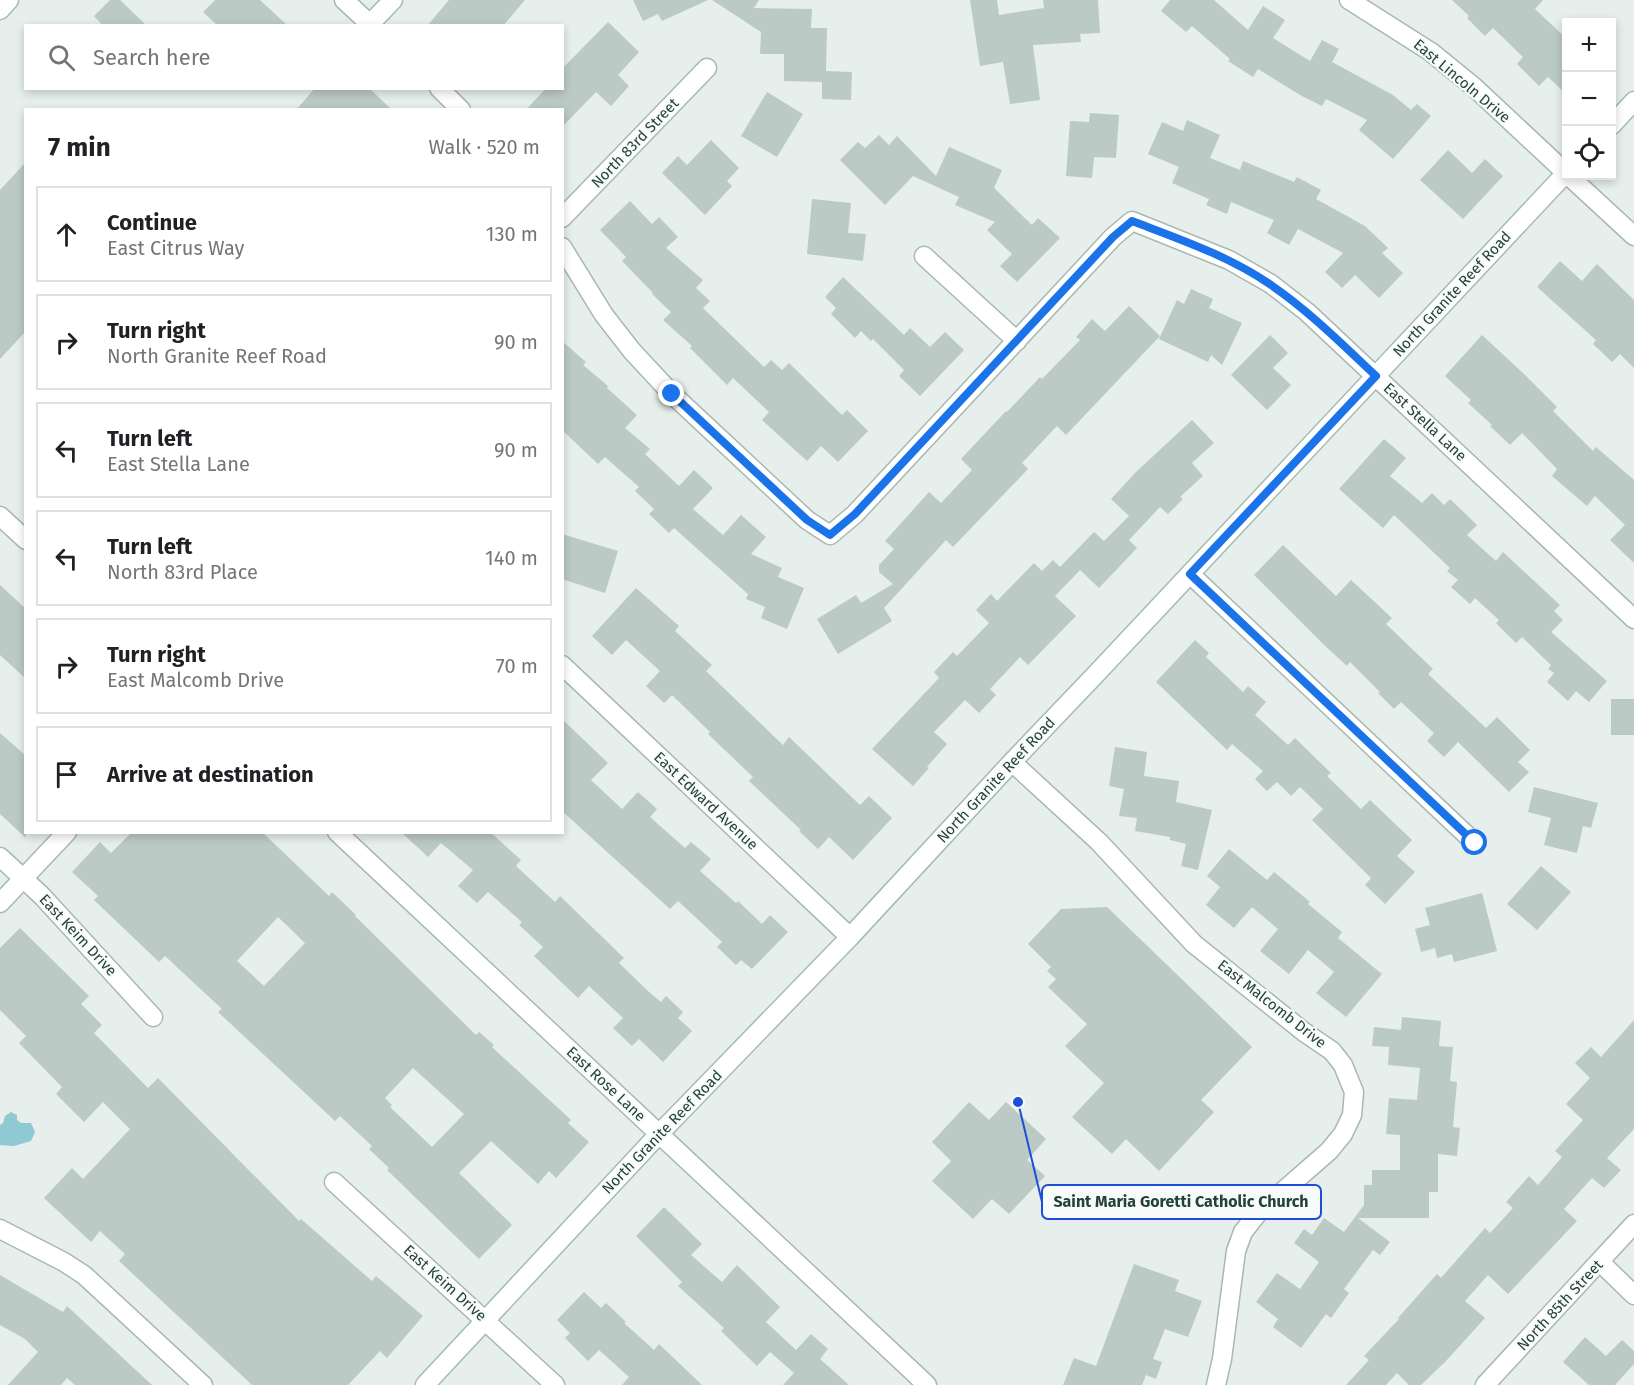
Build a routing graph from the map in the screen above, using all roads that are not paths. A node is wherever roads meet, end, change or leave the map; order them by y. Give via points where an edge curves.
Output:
1 (9, 0) edge
2 (344, 0) edge
3 (393, 0) edge
4 (1349, 0) edge
5 (0, 10) edge
6 (370, 24) edge
7 (372, 24) edge
8 (707, 68) dead end
9 (441, 90) edge
10 (1634, 102) edge
11 (459, 108) edge
12 (1616, 121) edge
13 (1562, 168) edge
14 (1562, 180) edge
15 (1574, 180) edge
16 (564, 216) edge
17 (1634, 236) edge
18 (564, 250) edge
19 (924, 256) dead end
20 (1017, 340) junction
21 (1376, 376) junction
22 (0, 516) edge
23 (24, 538) edge
24 (1190, 574) junction
25 (1634, 619) edge
26 (564, 667) edge
27 (1012, 762) junction
28 (64, 834) edge
29 (339, 834) edge
30 (1475, 843) dead end
31 (0, 857) edge
32 (23, 878) junction
33 (0, 903) edge
34 (850, 937) junction
35 (153, 1017) dead end
36 (659, 1134) junction
37 (334, 1182) dead end
38 (1634, 1224) edge
39 (0, 1229) edge
40 (1600, 1262) junction
41 (1634, 1295) edge
42 (485, 1320) junction
43 (203, 1385) edge
44 (425, 1385) edge
45 (555, 1385) edge
46 (927, 1385) edge
47 (1216, 1385) edge
48 (1485, 1385) edge

1 - 5 street
2 - 6 street
3 - 7 street
4 - 13 street, East Lincoln Drive via 1431,52
8 - 16 street, North 83rd Street
9 - 11 street
10 - 12 street
14 - 21 street, North Granite Reef Road
15 - 17 street, East Lincoln Drive
18 - 20 street via 604,315 672,394 807,520 830,535 855,514
19 - 20 street
20 - 21 street, East Stella Lane via 1132,221 1229,260 1270,284 1307,312
21 - 24 street, North Granite Reef Road
21 - 25 street, East Stella Lane
22 - 23 street
24 - 27 street, North Granite Reef Road
24 - 30 street
26 - 34 street, East Edward Avenue
27 - 34 street, North Granite Reef Road
27 - 47 street, East Malcomb Drive via 1099,842 1194,944 1332,1051 1343,1065 1354,1092 1353,1115 1343,1134 1329,1151 1258,1212 1242,1232
28 - 32 street
29 - 36 street, East Rose Lane
31 - 32 street, East Keim Drive
32 - 33 street
32 - 35 street, East Keim Drive
34 - 36 street, North Granite Reef Road
36 - 42 street, North Granite Reef Road
36 - 46 street, East Rose Lane
37 - 42 street, East Keim Drive
38 - 40 street, North 85th Street
39 - 43 street via 84,1275
40 - 41 street
40 - 48 street, North 85th Street
42 - 44 street, North Granite Reef Road
42 - 45 street, East Keim Drive

